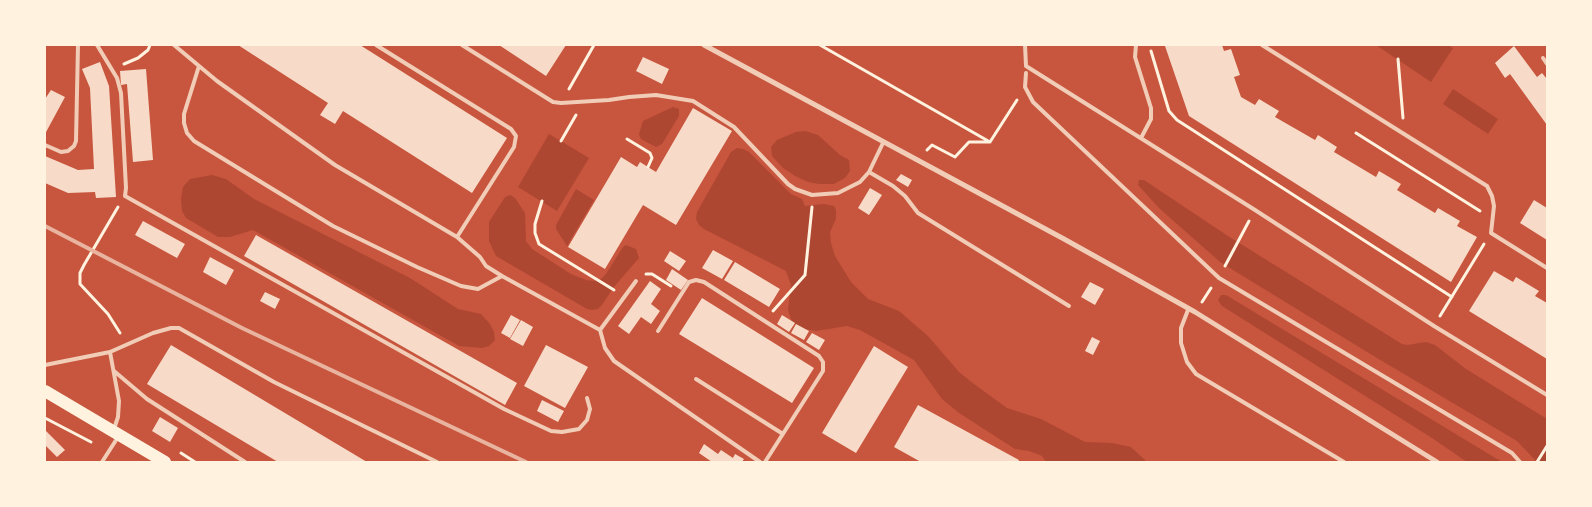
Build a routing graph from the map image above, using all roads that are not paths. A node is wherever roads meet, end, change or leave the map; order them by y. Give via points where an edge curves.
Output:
1 (78, 45) edge
2 (98, 45) edge
3 (174, 45) edge
4 (376, 45) edge
5 (462, 45) edge
6 (704, 45) edge
7 (1025, 45) edge
8 (1136, 45) edge
9 (1262, 45) edge
10 (1543, 58) dead end
11 (1547, 64) edge
12 (199, 66) junction
13 (1026, 73) dead end
14 (1141, 138) junction
15 (883, 142) junction
16 (45, 145) edge
17 (869, 172) junction
18 (456, 237) junction
19 (1547, 268) edge
20 (502, 276) junction
21 (636, 281) road end
22 (1069, 306) dead end
23 (1188, 310) junction
24 (600, 330) junction
25 (658, 331) dead end
26 (110, 352) junction
27 (45, 365) edge
28 (114, 371) junction
29 (696, 379) dead end
30 (45, 391) edge
31 (1547, 395) edge
32 (587, 398) dead end
33 (116, 434) junction
34 (783, 434) junction
35 (102, 462) edge
36 (165, 462) edge
37 (246, 462) edge
38 (437, 462) edge
39 (760, 462) edge
40 (765, 462) edge
41 (1344, 462) edge
42 (1437, 462) edge
43 (1520, 462) edge

1 - 16 lane via 76,141 68,152
2 - 32 lane via 117,78 121,93 125,196 504,409 551,431 579,429 587,420 590,409
3 - 12 lane
4 - 18 lane via 511,129 516,136 514,147
5 - 17 lane via 553,102 656,95 693,101 734,127 788,184 812,195 838,193 860,182
6 - 15 street
7 - 14 lane via 1026,66
8 - 14 lane via 1135,57 1152,108 1151,119
9 - 19 lane via 1487,186 1494,206 1491,233
10 - 11 lane
12 - 18 lane via 335,165
12 - 20 lane via 184,114 187,133 194,141 333,226 417,267 461,286 478,289
13 - 43 lane via 1025,87 1033,102 1219,278 1512,453
14 - 31 lane
15 - 17 lane
15 - 23 street
17 - 22 lane via 893,186 918,213
18 - 20 lane via 486,266
20 - 24 lane
21 - 24 lane
23 - 41 lane via 1181,328 1181,343 1187,362 1196,374
23 - 42 street
24 - 39 lane via 605,348 614,361
25 - 34 lane via 689,282 696,280 817,354 823,362 823,371
26 - 27 lane
26 - 28 lane
26 - 38 lane via 153,332 179,328 274,382
28 - 33 lane via 119,401
28 - 37 lane via 147,400
29 - 34 lane
30 - 33 main road
33 - 35 lane
33 - 36 main road
34 - 40 lane

